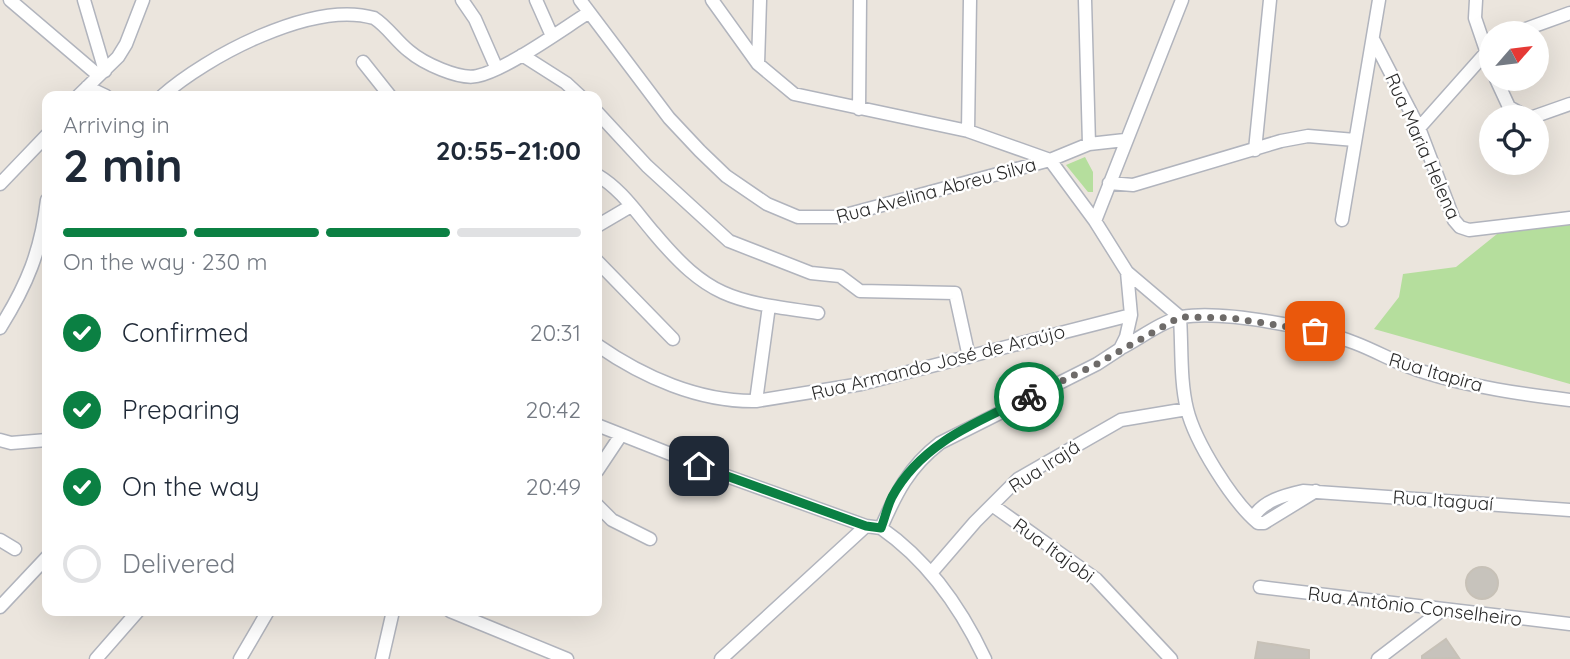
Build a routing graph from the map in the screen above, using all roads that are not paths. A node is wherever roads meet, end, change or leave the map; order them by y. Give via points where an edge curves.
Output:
1 (10, 0) edge
2 (83, 0) edge
3 (143, 0) edge
4 (462, 0) edge
5 (536, 0) edge
6 (580, 0) edge
7 (712, 0) edge
8 (760, 0) edge
9 (860, 0) edge
10 (970, 0) edge
11 (1085, 0) edge
12 (1182, 0) edge
13 (1270, 0) edge
14 (1379, 0) edge
15 (1476, 0) edge
16 (348, 5) edge
17 (588, 13) junction
18 (1570, 13) edge
19 (1548, 21) edge
20 (1479, 28) edge
21 (552, 36) junction
22 (1374, 41) junction
23 (522, 55) junction
24 (1479, 59) edge
25 (363, 62) dead end
26 (758, 64) junction
27 (496, 67) junction
28 (102, 73) junction
29 (84, 91) edge
30 (168, 91) edge
31 (386, 91) edge
32 (575, 91) edge
33 (1570, 104) edge
34 (859, 109) junction
35 (1549, 111) edge
36 (602, 117) edge
37 (1419, 128) junction
38 (968, 131) junction
39 (42, 140) edge
40 (1125, 140) junction
41 (1355, 140) junction
42 (1088, 144) junction
43 (1255, 149) junction
44 (1050, 160) junction
45 (602, 178) edge
46 (1109, 183) junction
47 (0, 184) edge
48 (631, 206) junction
49 (1570, 218) edge
50 (1342, 220) dead end
51 (1095, 221) junction
52 (602, 223) edge
53 (42, 227) edge
54 (602, 266) edge
55 (1127, 272) junction
56 (769, 306) junction
57 (818, 313) dead end
58 (1131, 315) junction
59 (1180, 317) junction
60 (0, 328) edge
61 (673, 339) dead end
62 (602, 348) edge
63 (1120, 349) junction
64 (969, 357) junction
65 (1570, 400) edge
66 (756, 401) junction
67 (1187, 409) junction
68 (602, 427) edge
69 (621, 435) junction
70 (0, 440) edge
71 (42, 440) edge
72 (602, 464) edge
73 (992, 505) junction
74 (602, 510) edge
75 (1570, 510) edge
76 (866, 526) junction
77 (881, 528) junction
78 (650, 539) dead end
79 (0, 540) edge
80 (15, 549) dead end
81 (42, 562) edge
82 (932, 573) junction
83 (1259, 587) dead end
84 (0, 607) edge
85 (1442, 610) junction
86 (134, 616) edge
87 (265, 616) edge
88 (392, 616) edge
89 (462, 616) edge
90 (1570, 624) edge
91 (96, 659) edge
92 (240, 659) edge
93 (382, 659) edge
94 (567, 659) edge
95 (721, 659) edge
96 (985, 659) edge
97 (1171, 659) edge
98 (1378, 659) edge

1 - 28 street
2 - 28 street
3 - 28 street via 127,44
4 - 27 street
5 - 21 street
6 - 17 street, Rua Avelina Abreu Silva
7 - 26 street
8 - 26 street
9 - 34 street
10 - 38 street
11 - 42 street
12 - 40 street
13 - 43 street
14 - 22 street
15 - 20 street
16 - 27 street via 374,18 409,52 436,66 476,77
16 - 30 street via 302,13 258,29 224,47
17 - 21 street
17 - 44 street, Rua Avelina Abreu Silva via 708,159 767,204 798,216 838,218
18 - 19 street
21 - 23 street
22 - 37 street, Rua Maria Helena
22 - 41 street
23 - 27 street
23 - 32 street
24 - 37 street
25 - 31 street
26 - 34 street via 794,94
28 - 29 street
33 - 35 street
34 - 38 street
36 - 64 street via 729,241 811,273 840,276 860,291 955,293
37 - 49 street, Rua Maria Helena via 1460,227 1469,230
38 - 44 street
39 - 47 street
40 - 42 street, Rua Avelina Abreu Silva
40 - 46 street
41 - 43 street via 1308,136
41 - 50 street
42 - 44 street, Rua Avelina Abreu Silva
43 - 46 street via 1133,185
44 - 51 street
45 - 48 street
46 - 51 street
48 - 52 street
48 - 56 street via 707,286 731,298
51 - 55 street
53 - 60 street via 24,291
54 - 61 street
55 - 58 street
55 - 59 street
56 - 57 street
56 - 66 street
58 - 63 street
58 - 64 street, Rua Armando José de Araújo
59 - 63 street, Rua Itapira
59 - 65 street, Rua Itapira via 1231,318 1315,331 1426,373
59 - 67 street, Rua Itaguaí
62 - 66 street, Rua Armando José de Araújo via 651,377 728,402
63 - 77 street, Rua Itapira via 940,443 919,459 905,478 891,499
64 - 66 street, Rua Armando José de Araújo via 861,384
67 - 73 street, Rua Irajá via 1121,420 1018,479
67 - 75 street, Rua Itaguaí via 1210,458 1253,518 1257,510 1279,498 1316,491
68 - 69 street
69 - 72 street
69 - 76 street
70 - 71 street
73 - 82 street, Rua Irajá
73 - 97 street, Rua Itajobi via 1096,579
74 - 78 street
76 - 77 street
76 - 95 street
77 - 82 street
79 - 80 street
81 - 84 street
82 - 96 street via 972,631
83 - 85 street, Rua Antônio Conselheiro
85 - 90 street, Rua Antônio Conselheiro
85 - 98 street
86 - 91 street
87 - 92 street
88 - 93 street
89 - 94 street

